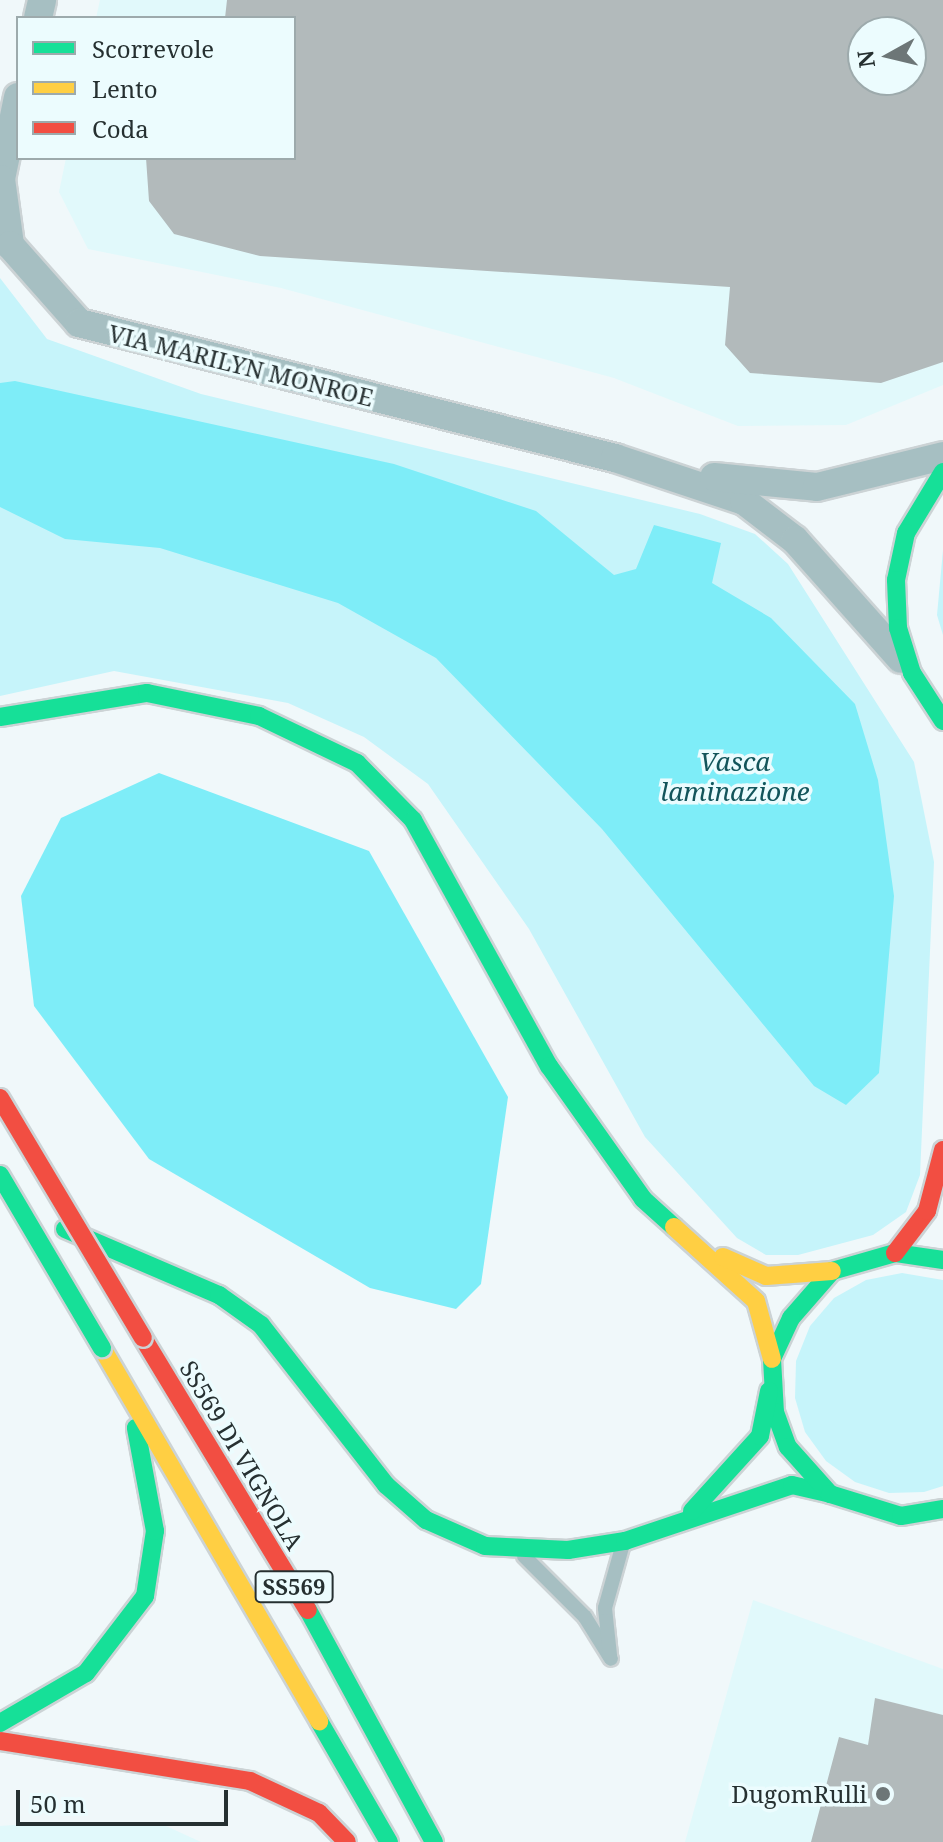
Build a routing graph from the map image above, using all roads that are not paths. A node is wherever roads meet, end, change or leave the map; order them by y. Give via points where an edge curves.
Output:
1 (16, 107) edge
2 (943, 456) edge
3 (650, 468) junction
4 (943, 472) edge
5 (912, 673) junction
6 (71, 703) junction
7 (930, 705) junction
8 (0, 717) edge
9 (943, 721) edge
10 (19, 738) dead end
11 (943, 743) edge
12 (0, 1098) edge
13 (943, 1150) edge
14 (0, 1175) edge
15 (0, 1208) edge
16 (707, 1249) junction
17 (895, 1253) junction
18 (943, 1260) edge
19 (832, 1271) junction
20 (772, 1367) junction
21 (121, 1379) junction
22 (830, 1494) junction
23 (943, 1509) edge
24 (866, 1511) junction
25 (675, 1525) junction
26 (943, 1530) edge
27 (625, 1541) junction
28 (515, 1547) junction
29 (0, 1723) edge
30 (0, 1741) edge
31 (347, 1842) edge
32 (389, 1842) edge
33 (434, 1842) edge

1 - 3 street, VIA MARILYN MONROE via 1,179 10,245 79,323
2 - 3 street, VIA MARILYN MONROE via 817,487
3 - 5 street, VIA MARILYN MONROE via 744,501 784,532 866,614
4 - 5 main road via 906,533 896,580 898,628
5 - 7 main road
6 - 8 main road
6 - 10 main road
6 - 16 main road via 147,693 259,716 357,763 413,820 549,1066 643,1199
7 - 9 main road
7 - 11 main road
12 - 33 main road, SS569 DI VIGNOLA / SS569, bridge via 306,1607
13 - 17 main road via 927,1211
14 - 21 main road, SS569, bridge
15 - 28 main road via 219,1295 261,1325 386,1485 426,1520 485,1546
16 - 19 main road via 766,1276
16 - 20 main road via 756,1301
17 - 18 main road
17 - 19 main road
19 - 20 main road via 791,1318
20 - 22 main road via 788,1447
20 - 25 main road via 760,1436 748,1455
21 - 29 main road via 146,1461 155,1531 145,1596 86,1673
21 - 32 main road, SS569
22 - 24 main road
22 - 25 main road via 792,1485
23 - 24 main road via 901,1516
24 - 26 main road
25 - 27 main road
27 - 28 main road
27 - 28 lane via 605,1608 611,1659 585,1617
30 - 31 main road via 250,1781 319,1813

